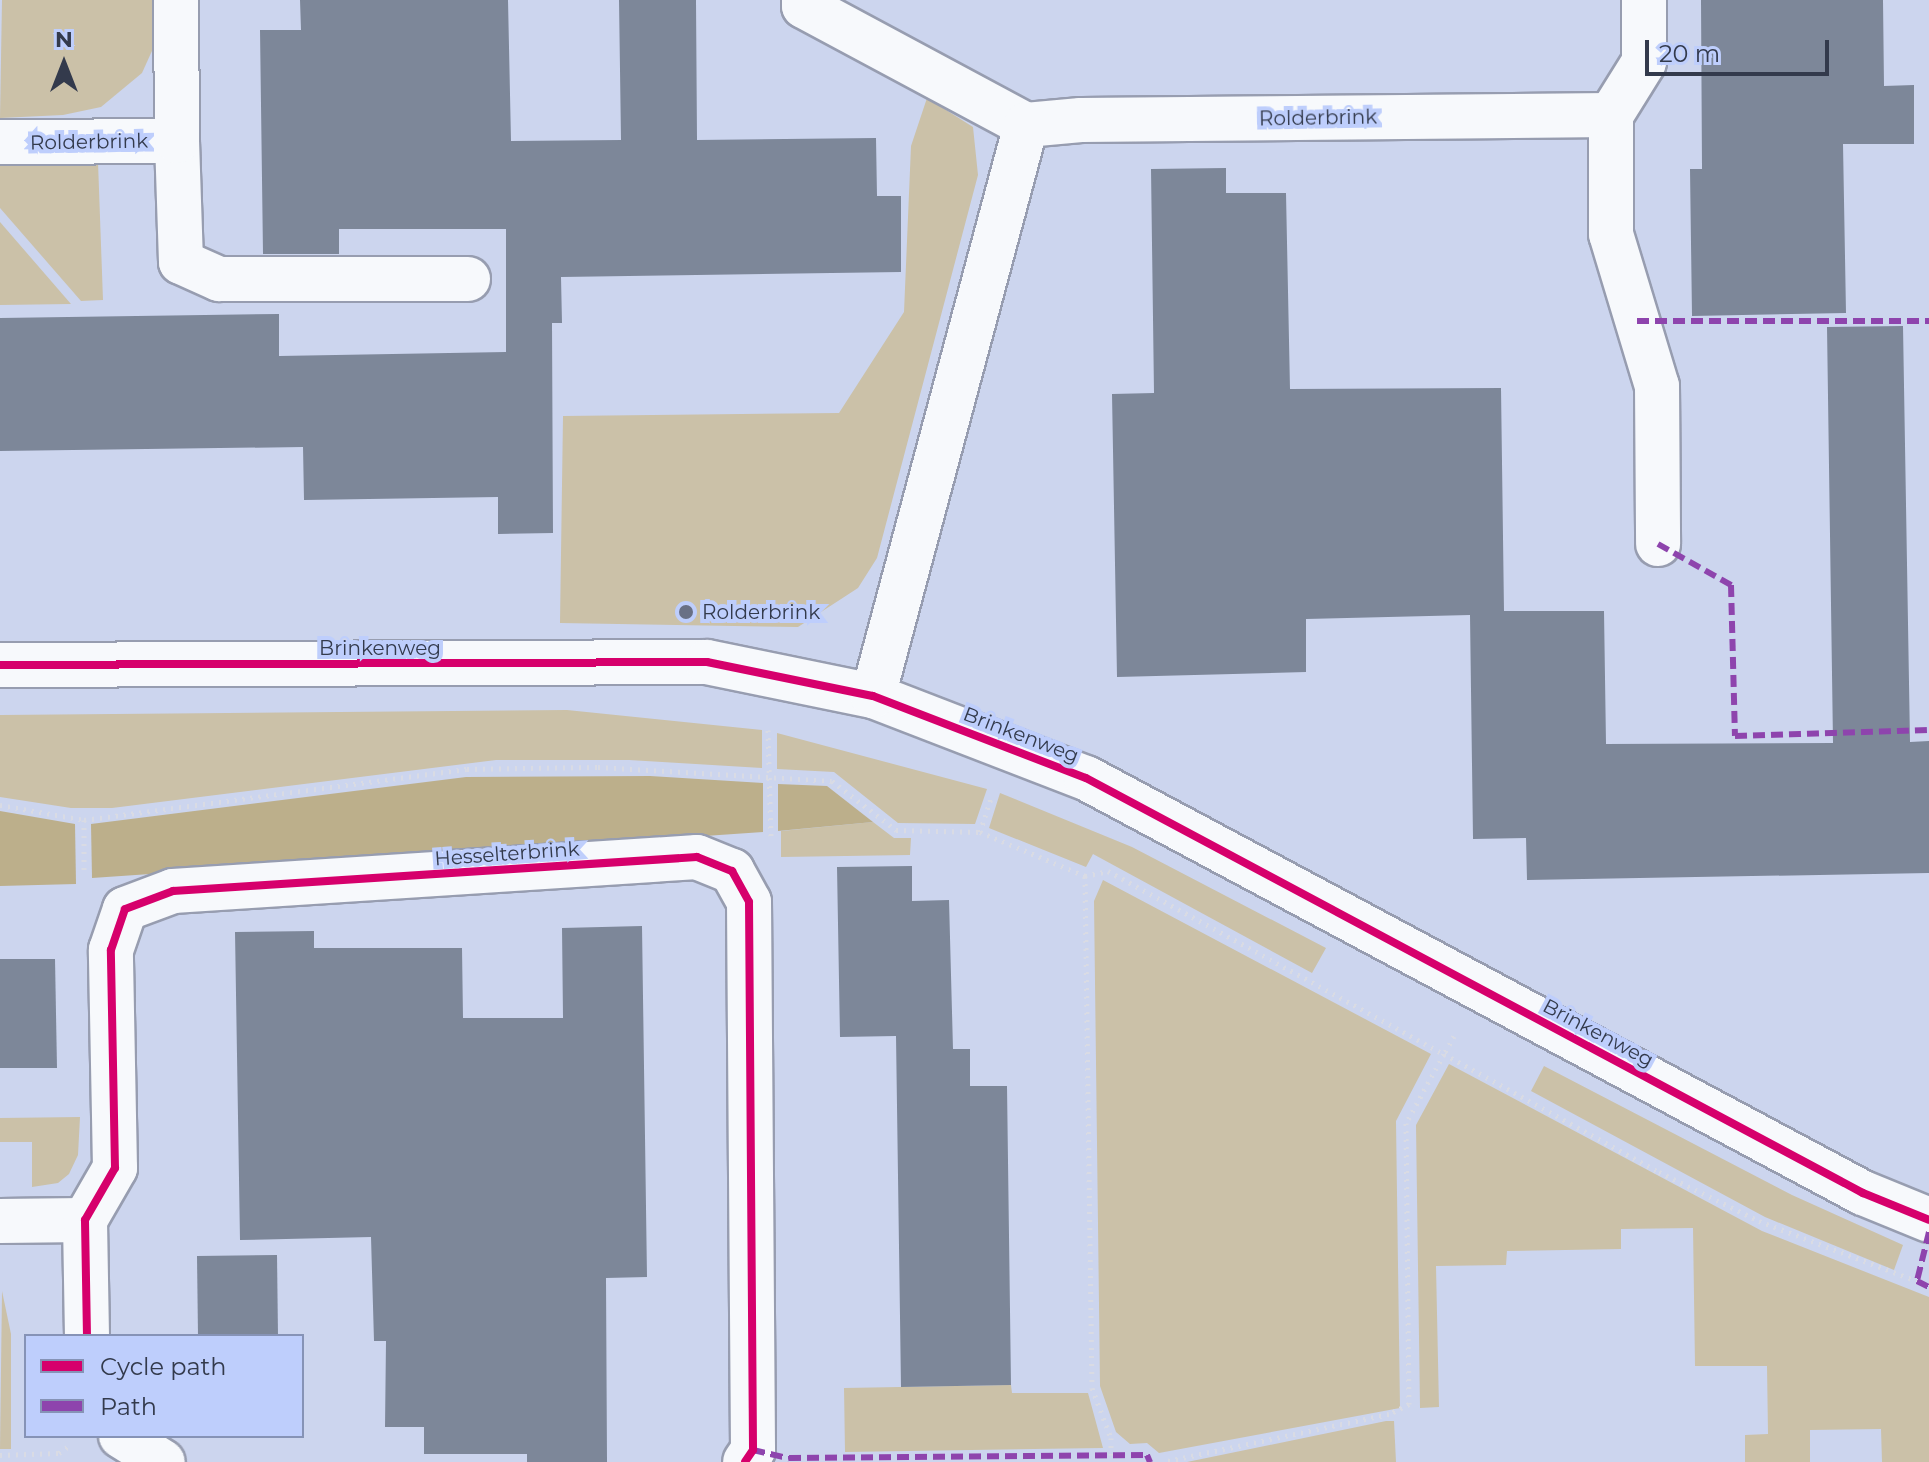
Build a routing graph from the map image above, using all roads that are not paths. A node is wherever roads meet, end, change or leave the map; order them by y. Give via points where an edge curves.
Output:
1 (176, 0) edge
2 (804, 0) edge
3 (1644, 0) edge
4 (1611, 115) junction
5 (1026, 125) junction
6 (177, 141) junction
7 (0, 142) edge
8 (468, 279) dead end
9 (1658, 544) dead end
10 (0, 665) edge
11 (873, 696) junction
12 (85, 1220) junction
13 (1929, 1220) edge
14 (0, 1221) edge
15 (87, 1334) edge
16 (124, 1438) edge
17 (163, 1462) edge
18 (745, 1462) edge

1 - 6 street, Rolderbrink
2 - 5 street via 804,6
3 - 4 street via 1644,62
4 - 5 street, Rolderbrink via 1081,120
4 - 9 street via 1611,234 1657,386
5 - 11 street
6 - 7 street, Rolderbrink
6 - 8 street, Rolderbrink via 181,262 219,279
10 - 11 street, Brinkenweg via 707,662
11 - 13 street, Brinkenweg via 1086,778 1863,1193
12 - 14 street
12 - 15 street
12 - 18 street, Hesselterbrink via 115,1168 111,950 125,909 173,891 697,857 732,871 749,902 753,1450
16 - 17 street

